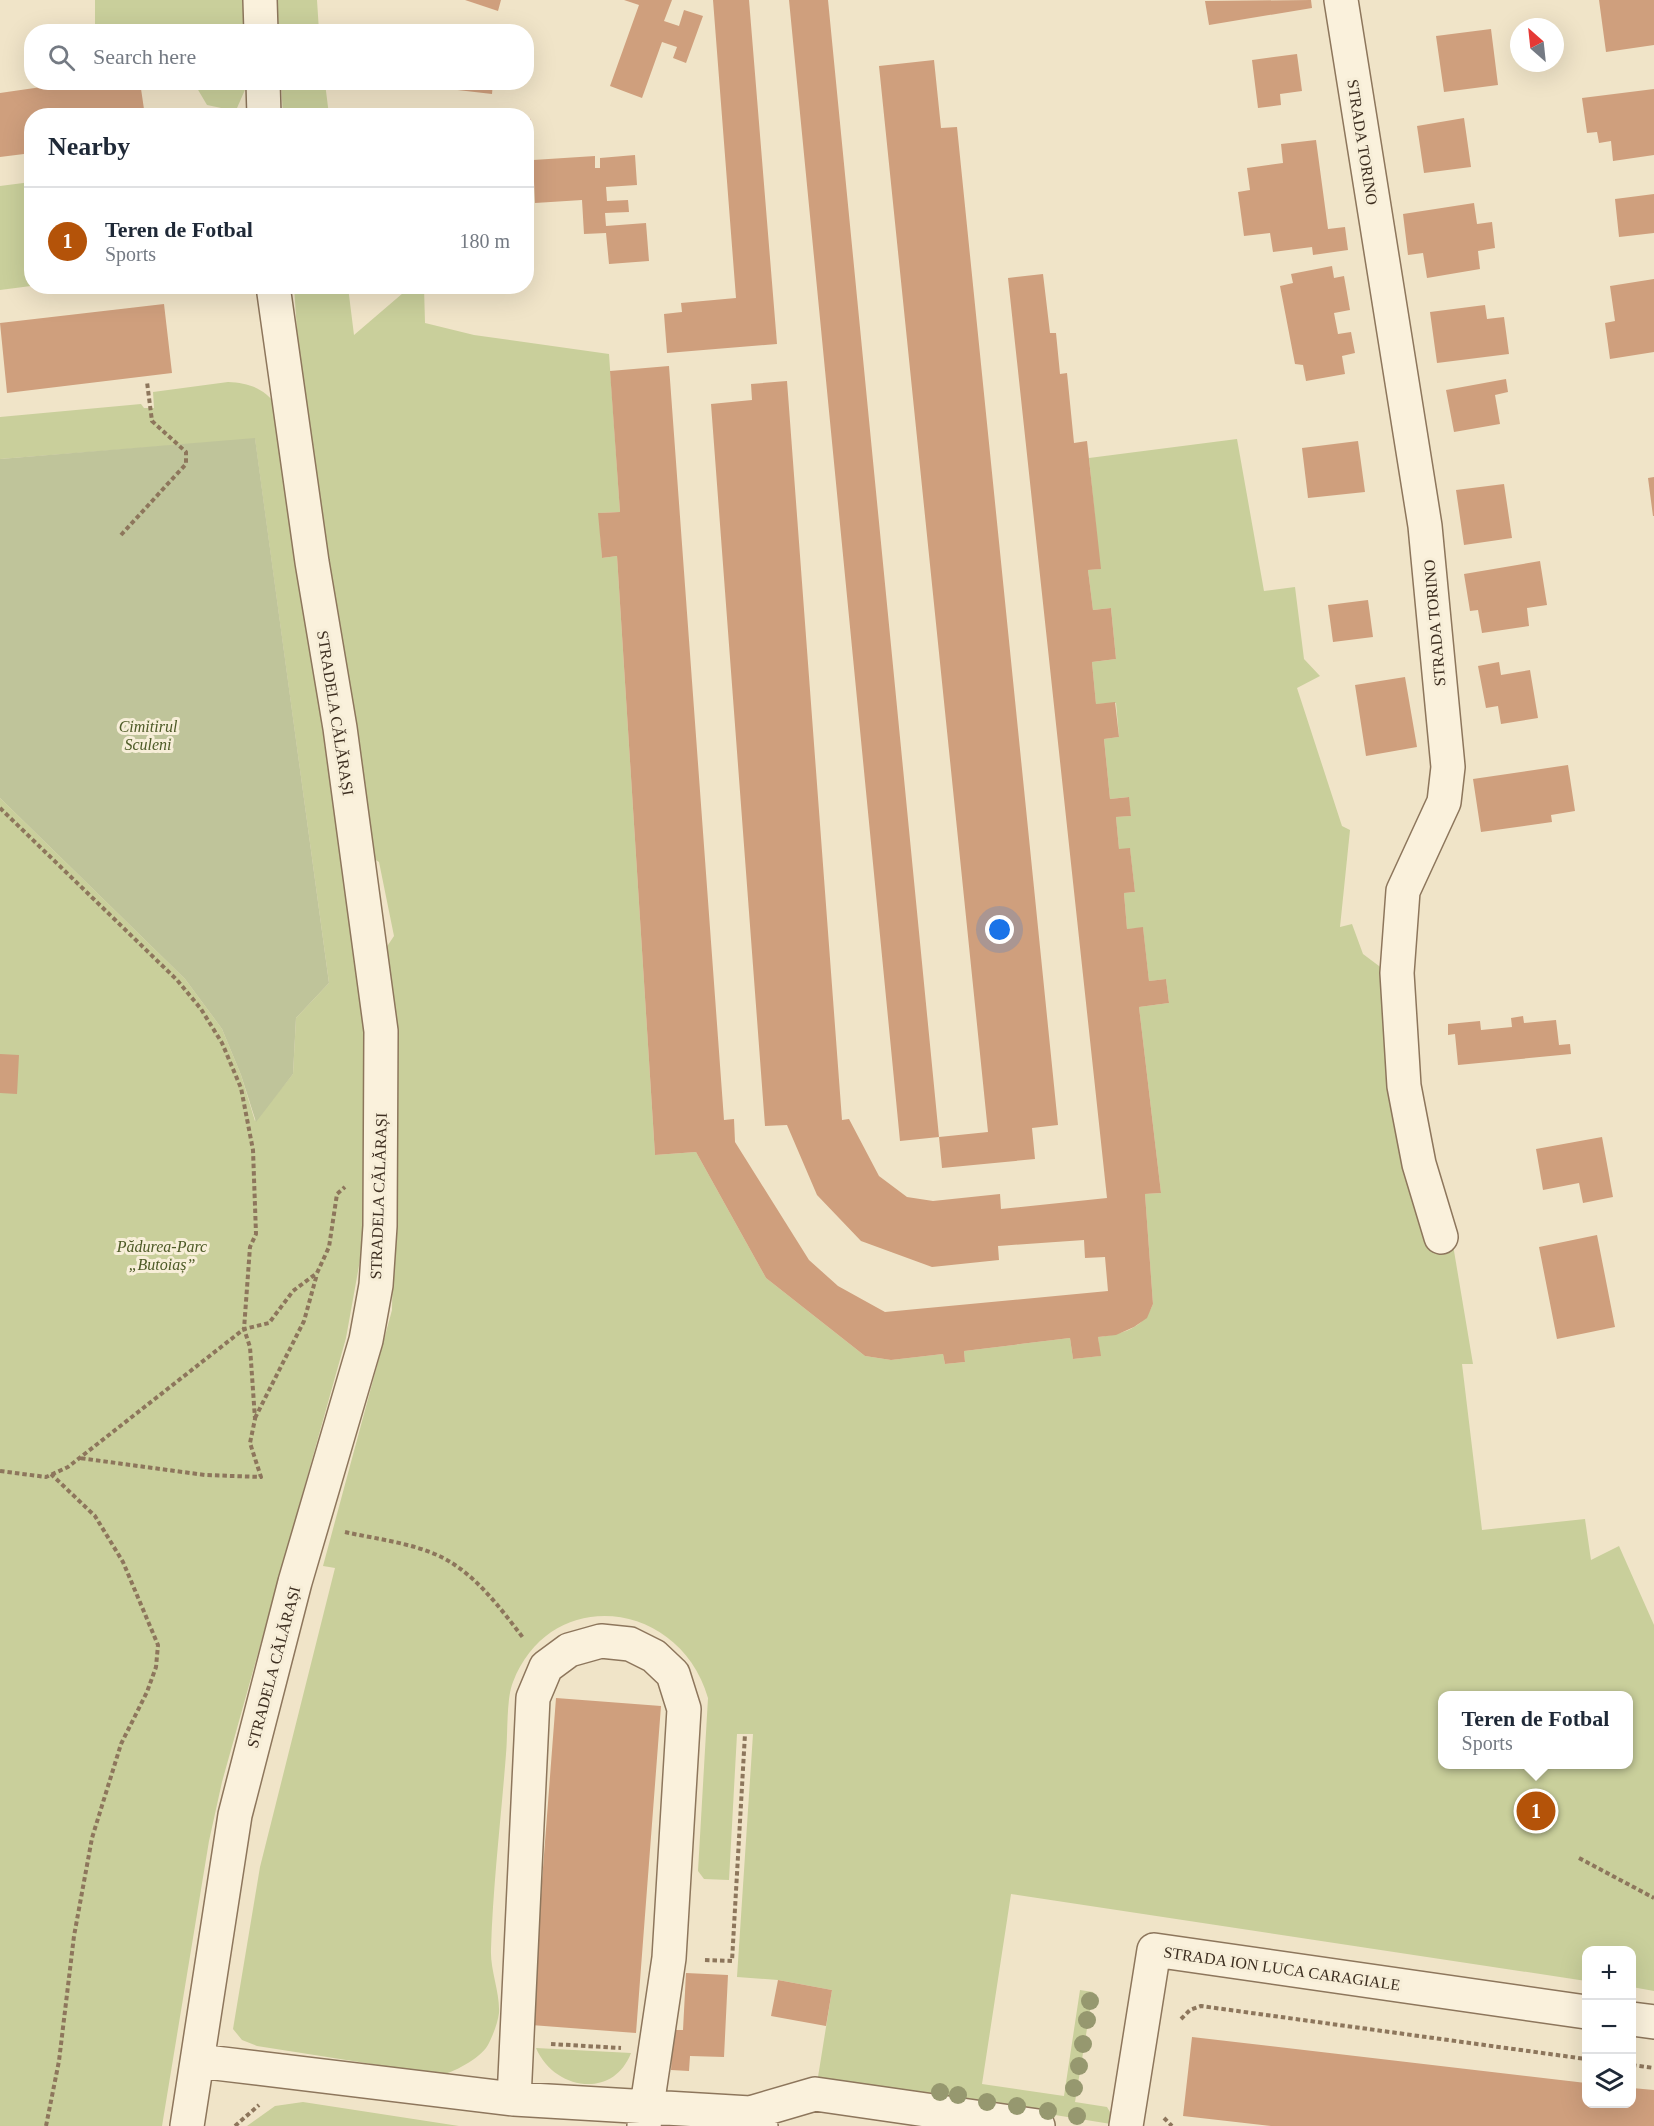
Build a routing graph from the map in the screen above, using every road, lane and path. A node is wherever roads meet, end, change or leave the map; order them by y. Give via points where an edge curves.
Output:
1 (260, 0) edge
2 (1341, 0) edge
3 (261, 24) edge
4 (263, 90) edge
5 (264, 108) edge
6 (274, 294) edge
7 (147, 382) dead end
8 (122, 535) dead end
9 (0, 808) edge
10 (381, 1174) junction
11 (1441, 1237) dead end
12 (317, 1273) junction
13 (244, 1329) junction
14 (255, 1419) junction
15 (79, 1458) junction
16 (0, 1471) edge
17 (51, 1474) junction
18 (312, 1524) junction
19 (546, 1666) junction
20 (745, 1734) dead end
21 (1579, 1858) dead end
22 (1654, 1899) edge
23 (669, 1958) junction
24 (1582, 2011) edge
25 (1636, 2020) edge
26 (1178, 2022) dead end
27 (1654, 2022) edge
28 (517, 2042) junction
29 (655, 2049) junction
30 (1582, 2058) edge
31 (198, 2061) junction
32 (1636, 2066) edge
33 (1654, 2068) edge
34 (514, 2099) junction
35 (1160, 2113) dead end
36 (646, 2117) edge
37 (756, 2120) edge
38 (46, 2126) edge
39 (187, 2126) edge
40 (1038, 2126) edge
41 (1126, 2126) edge
42 (1172, 2126) edge

1 - 3 street
2 - 11 street, STRADA TORINO via 1425,526 1448,767 1444,802 1403,891 1397,973 1404,1086 1419,1164
4 - 5 street
6 - 10 street, STRADELA CĂLĂRAȘI via 381,1031
7 - 8 path via 152,420 186,452 186,464
9 - 13 path via 177,980 222,1043 241,1088 253,1150 256,1234 250,1248
10 - 12 path via 355,1178 337,1194 329,1247
10 - 18 street, STRADELA CĂLĂRAȘI via 376,1285 366,1340
12 - 13 path via 293,1291 269,1323
12 - 14 path via 304,1321
13 - 14 path via 250,1347
13 - 15 path
14 - 15 path via 250,1443 261,1477 205,1475
15 - 17 path
16 - 17 path via 46,1477
17 - 38 path via 95,1516 123,1562 158,1646 156,1667 121,1744 92,1838
18 - 19 path via 431,1553 454,1564 492,1598
18 - 31 street, STRADELA CĂLĂRAȘI via 235,1815
19 - 23 street via 569,1650 601,1641 630,1644 654,1656 673,1674 684,1709
19 - 28 street via 533,1698
20 - 23 path via 732,1961
21 - 22 path
23 - 29 street
24 - 41 street, STRADA ION LUCA CARAGIALE via 1154,1950
25 - 27 street
26 - 30 path via 1201,2006
28 - 29 path
28 - 34 street
29 - 36 street
31 - 34 street
31 - 39 street, STRADELA CĂLĂRAȘI
32 - 33 path
34 - 36 street
35 - 42 path
36 - 37 street
37 - 40 street via 815,2094

